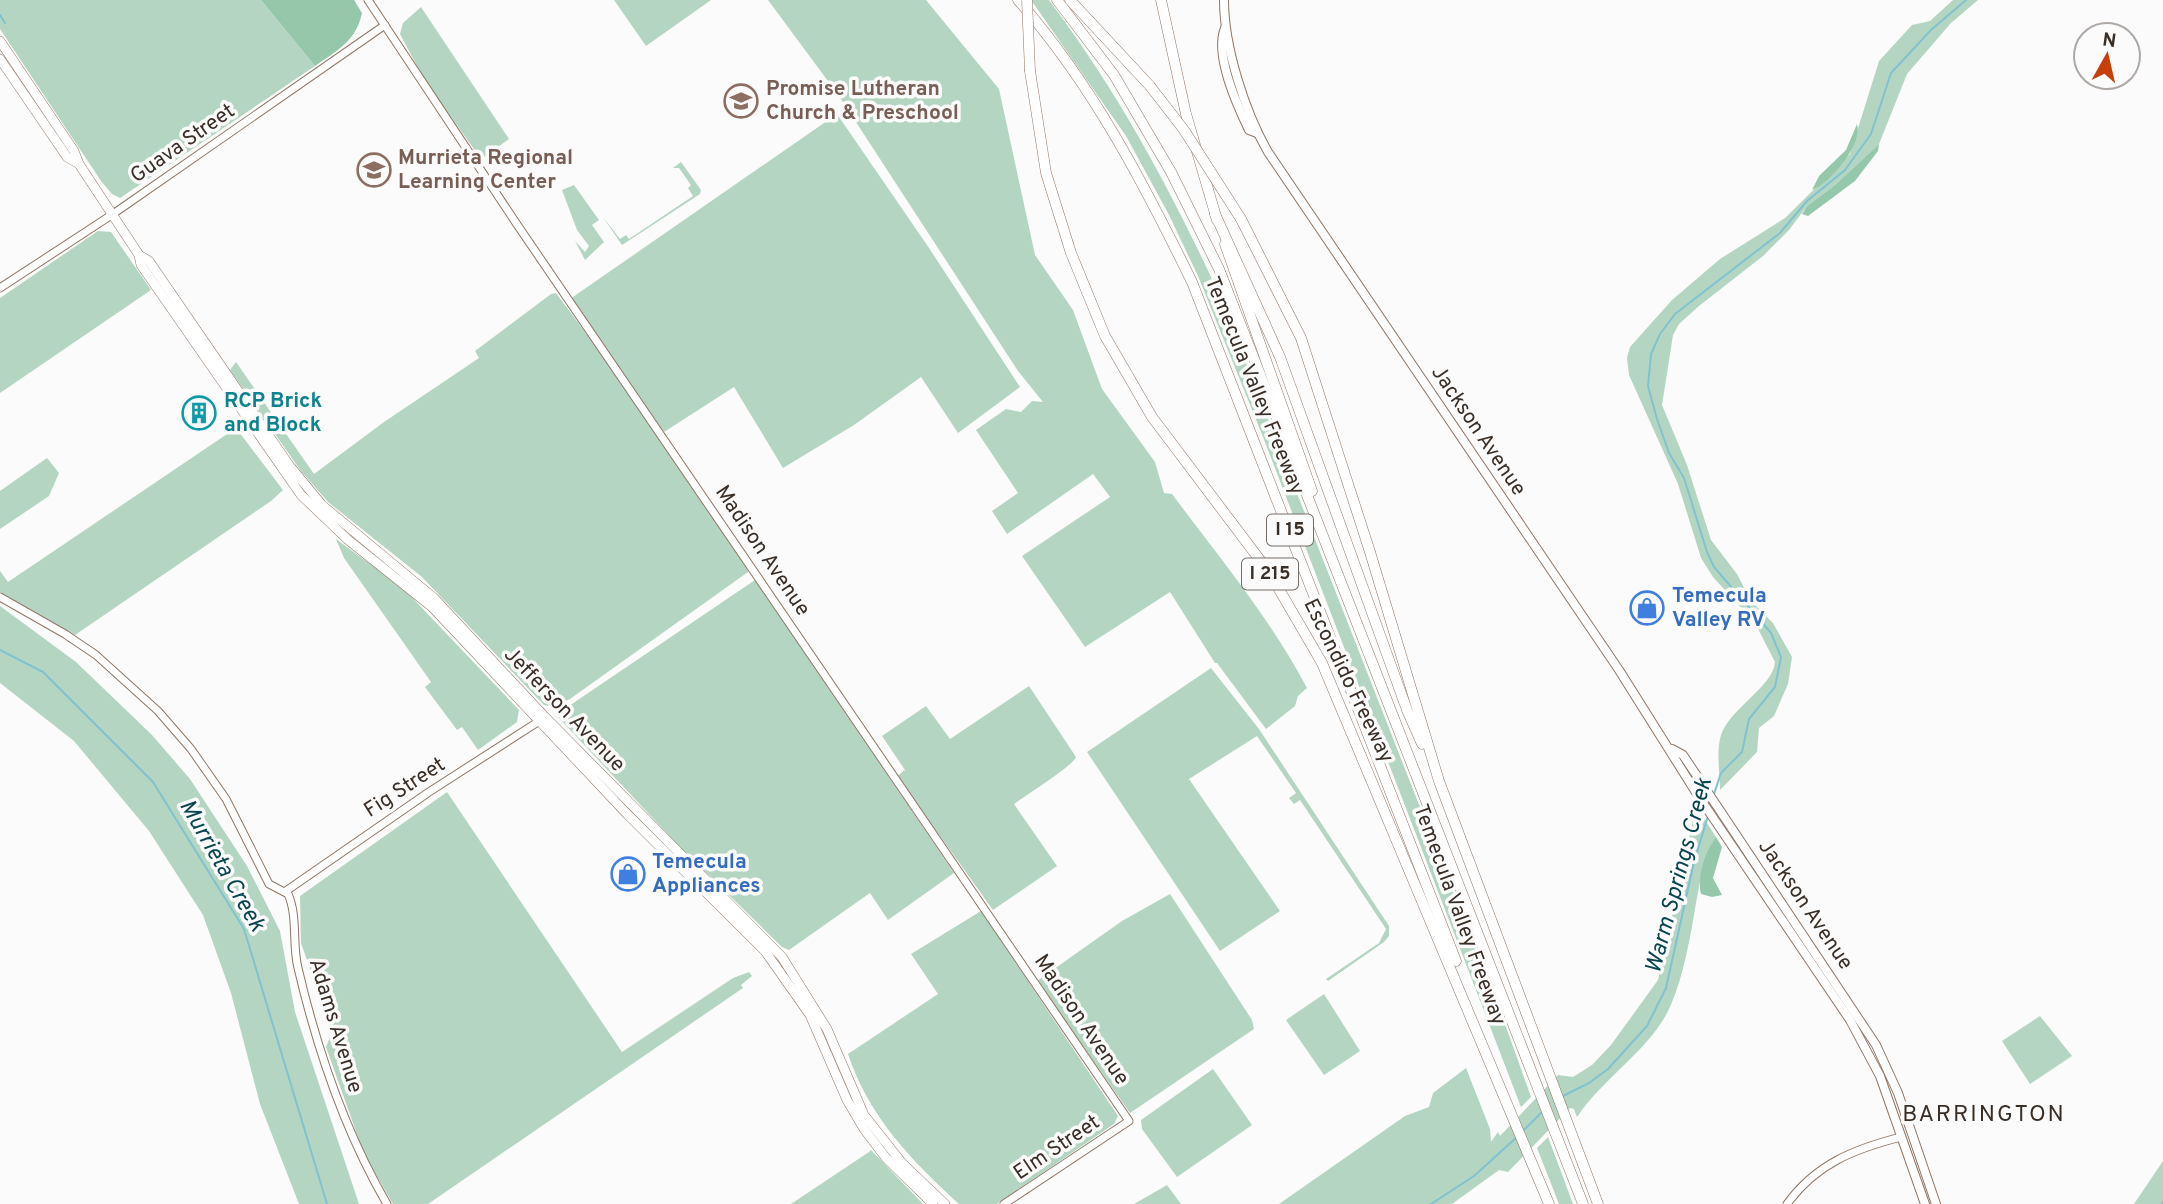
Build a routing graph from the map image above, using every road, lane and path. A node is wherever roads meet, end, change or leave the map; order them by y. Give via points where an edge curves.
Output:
1 (368, 0) edge
2 (1018, 0) edge
3 (1027, 0) edge
4 (1057, 0) edge
5 (1070, 0) edge
6 (1161, 0) edge
7 (1224, 0) edge
8 (385, 25) junction
9 (1225, 28) junction
10 (0, 41) edge
11 (1223, 52) junction
12 (0, 59) edge
13 (1248, 105) junction
14 (1257, 133) junction
15 (79, 164) junction
16 (113, 214) junction
17 (1215, 214) junction
18 (0, 288) edge
19 (1337, 572) junction
20 (0, 597) edge
21 (542, 719) junction
22 (1439, 781) junction
23 (653, 841) junction
24 (692, 866) junction
25 (286, 891) junction
26 (1854, 1018) junction
27 (1503, 1090) junction
28 (847, 1100) junction
29 (1129, 1121) joint
30 (876, 1132) junction
31 (1901, 1137) junction
32 (387, 1204) edge
33 (933, 1204) edge
34 (945, 1204) edge
35 (1004, 1204) edge
36 (1549, 1204) edge
37 (1583, 1204) edge
38 (1598, 1204) edge
39 (1787, 1204) edge
40 (1925, 1204) edge
41 (1936, 1204) edge

1 - 8 street, Madison Avenue
2 - 27 highway, Temecula Valley Freeway / I 15 via 1092,96 1144,185 1192,282 1424,873
3 - 27 highway, Escondido Freeway / I 215, bridge via 1030,71 1046,173 1071,253 1105,336 1164,435 1281,591 1322,663
4 - 19 highway, Temecula Valley Freeway / I 15 via 1114,75 1171,172 1209,250
5 - 22 highway, bridge via 1184,130 1241,219 1301,338
6 - 17 highway via 1186,114
7 - 9 main road, Jackson Avenue
8 - 16 street, Guava Street
8 - 29 street, Madison Avenue
9 - 11 main road, Jackson Avenue
9 - 13 main road, Jackson Avenue
10 - 15 main road, Jefferson Avenue
11 - 13 main road via 1240,99
11 - 14 main road, Jackson Avenue via 1239,108 1249,130
12 - 15 main road, Jefferson Avenue via 67,157
13 - 14 main road, Jackson Avenue
14 - 26 main road, Jackson Avenue via 1672,749 1683,755 1702,792
15 - 16 main road, Jefferson Avenue
16 - 18 street, Guava Street
16 - 21 main road, Jefferson Avenue via 307,488 340,521 435,598
17 - 19 highway
17 - 22 highway via 1280,357 1407,710
19 - 37 highway, Escondido Freeway / I 15
20 - 25 street via 87,649 158,711 226,799 269,884
21 - 23 main road, Jefferson Avenue
21 - 24 main road, Jefferson Avenue
21 - 25 street, Fig Street
22 - 38 highway
23 - 24 main road
23 - 28 main road, Jefferson Avenue via 786,976 810,1015
24 - 30 main road, Jefferson Avenue via 782,957 800,982
25 - 32 street, Adams Avenue via 297,965 327,1068 354,1139
26 - 31 main road
26 - 41 main road via 1895,1086
27 - 36 highway, Escondido Freeway / I 15
28 - 30 main road
28 - 33 main road, Jefferson Avenue via 886,1158
29 - 35 street, Elm Street
30 - 34 main road, Jefferson Avenue
31 - 39 street via 1828,1163 1806,1180
31 - 40 main road

